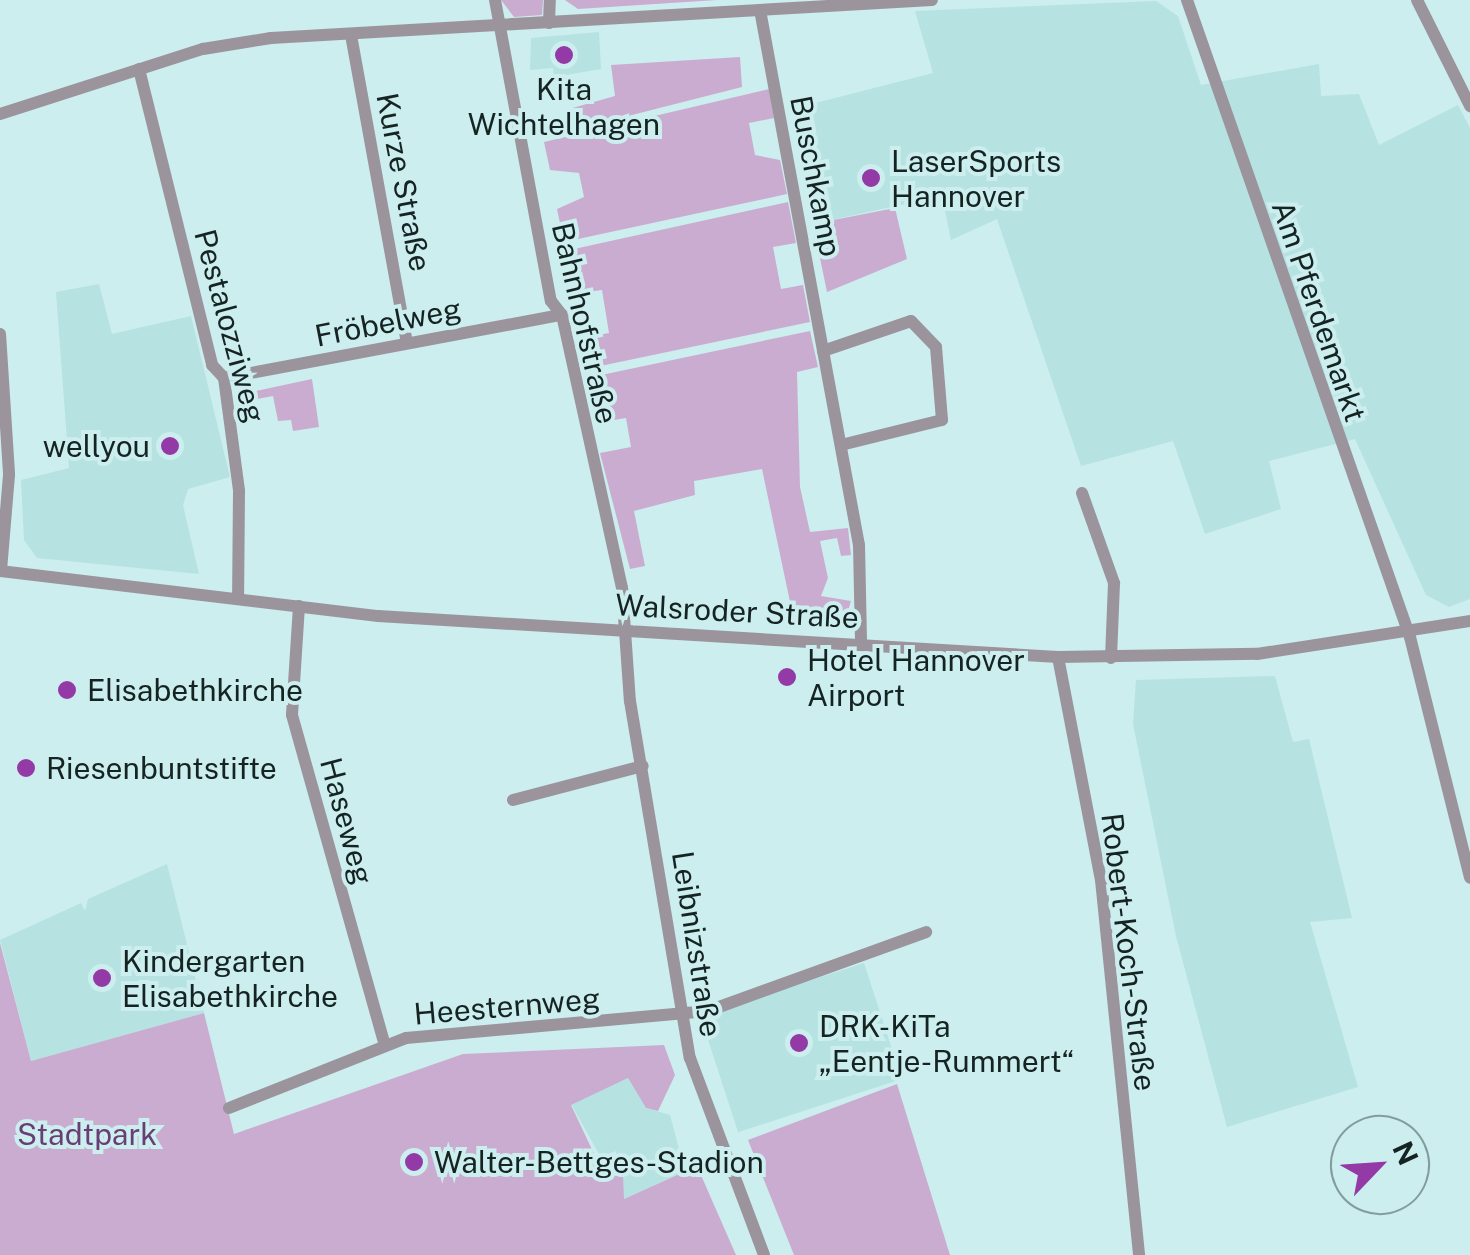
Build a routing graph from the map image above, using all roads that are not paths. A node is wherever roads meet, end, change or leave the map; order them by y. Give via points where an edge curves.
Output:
1 (494, 0) edge
2 (550, 0) edge
3 (932, 0) edge
4 (1186, 0) edge
5 (1417, 0) edge
6 (734, 6) edge
7 (760, 10) junction
8 (549, 23) junction
9 (500, 26) junction
10 (351, 35) junction
11 (140, 69) junction
12 (1470, 106) edge
13 (0, 114) edge
14 (562, 315) junction
15 (0, 334) edge
16 (406, 339) junction
17 (823, 350) junction
18 (224, 378) junction
19 (840, 445) junction
20 (1082, 493) dead end
21 (1, 571) edge
22 (238, 599) junction
23 (299, 606) junction
24 (1470, 621) edge
25 (624, 629) junction
26 (1410, 637) junction
27 (861, 643) junction
28 (1058, 657) junction
29 (1111, 658) junction
30 (643, 766) junction
31 (512, 800) dead end
32 (1470, 878) edge
33 (926, 932) dead end
34 (683, 1016) junction
35 (385, 1045) junction
36 (229, 1108) dead end
37 (764, 1255) edge
38 (1138, 1255) edge

1 - 9 street, Bahnhofstraße
2 - 8 street
3 - 7 street
4 - 26 street, Am Pferdemarkt
5 - 12 street
6 - 7 street
6 - 8 street
7 - 17 street, Buschkamp
8 - 9 street
9 - 10 street
9 - 14 street, Bahnhofstraße via 550,301
10 - 11 street via 237,43
10 - 16 street, Kurze Straße
11 - 13 street
11 - 18 street, Pestalozziweg via 212,365
14 - 16 street, Fröbelweg
14 - 25 street, Bahnhofstraße
15 - 21 street via 10,475
16 - 18 street, Fröbelweg
17 - 19 street, Buschkamp
17 - 19 street via 911,321 936,347 942,420
18 - 22 street, Pestalozziweg via 239,491
19 - 27 street, Buschkamp via 864,584
20 - 29 street via 1114,583
21 - 22 street, Walsroder Straße
22 - 23 street, Walsroder Straße
23 - 25 street, Walsroder Straße
23 - 35 street, Haseweg via 292,715
24 - 26 street, Walsroder Straße
25 - 27 street, Walsroder Straße
25 - 30 street, Leibnizstraße
26 - 29 street, Walsroder Straße
26 - 32 street, Am Pferdemarkt
27 - 28 street, Walsroder Straße
28 - 29 street, Walsroder Straße
28 - 38 street, Robert-Koch-Straße via 1101,880
30 - 31 street
30 - 34 street, Leibnizstraße
33 - 34 street, Heesternweg
34 - 35 street, Heesternweg via 457,1030
34 - 37 street, Leibnizstraße via 701,1092
35 - 36 street, Heesternweg

